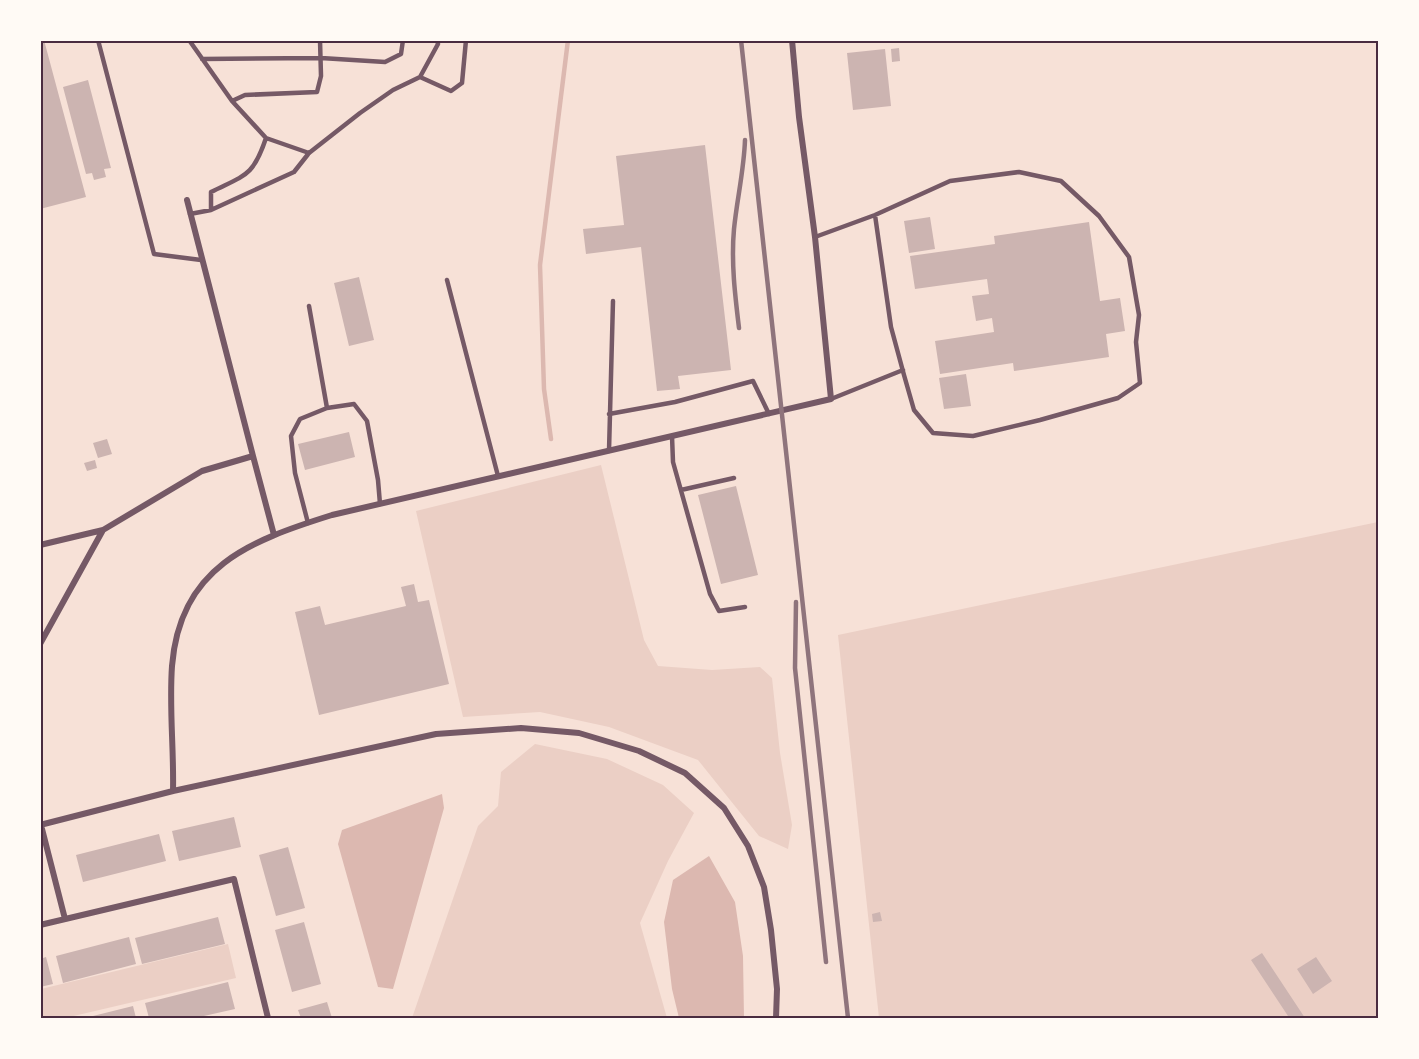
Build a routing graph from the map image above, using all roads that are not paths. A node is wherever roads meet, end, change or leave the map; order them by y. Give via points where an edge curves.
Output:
1 (98, 40) edge
2 (189, 40) edge
3 (320, 40) edge
4 (403, 40) edge
5 (437, 40) edge
6 (466, 40) edge
7 (792, 40) edge
8 (321, 58) junction
9 (202, 59) junction
10 (420, 77) junction
11 (232, 101) junction
12 (266, 138) junction
13 (309, 153) junction
14 (187, 200) dead end
15 (211, 210) junction
16 (190, 214) junction
17 (875, 215) junction
18 (815, 237) junction
19 (201, 260) junction
20 (447, 280) dead end
21 (613, 301) dead end
22 (309, 306) dead end
23 (903, 370) junction
24 (831, 399) junction
25 (327, 408) junction
26 (609, 414) junction
27 (769, 414) junction
28 (672, 436) junction
29 (609, 451) junction
30 (253, 456) junction
31 (498, 476) junction
32 (734, 478) dead end
33 (681, 490) junction
34 (380, 504) junction
35 (308, 523) junction
36 (102, 530) junction
37 (274, 535) junction
38 (40, 545) edge
39 (745, 607) dead end
40 (40, 644) edge
41 (173, 791) junction
42 (41, 825) edge
43 (65, 919) junction
44 (40, 925) edge
45 (268, 1018) edge
46 (776, 1018) edge

1 - 19 lane via 154,254
2 - 9 lane
3 - 8 lane
4 - 8 lane via 401,54 385,62
5 - 10 lane
6 - 10 lane via 462,83 451,91
7 - 18 street
8 - 9 lane
8 - 11 lane via 317,92 245,95
9 - 11 lane
10 - 13 lane via 393,90
11 - 12 lane
12 - 13 lane
12 - 15 lane via 249,173 211,192
13 - 15 lane via 294,172
14 - 16 street
15 - 16 lane
16 - 19 street
17 - 18 lane
17 - 23 lane via 891,327
17 - 23 lane via 950,181 1019,172 1061,181 1099,216 1129,257 1139,315 1136,342 1140,383 1118,398 973,436 933,433 914,410
18 - 24 street
19 - 30 street
20 - 31 lane
21 - 26 lane
22 - 25 lane
23 - 24 lane
24 - 27 street
25 - 34 lane via 354,404 367,421
25 - 35 lane via 300,419 291,436 295,473
26 - 27 lane via 675,402 753,381
26 - 29 lane
27 - 28 street
28 - 29 street
28 - 33 lane via 673,462
29 - 31 street
30 - 36 street via 202,471
30 - 37 street
31 - 34 street
32 - 33 lane
33 - 39 lane via 710,594 719,611
34 - 35 street
35 - 37 street
36 - 38 street
36 - 40 street
37 - 41 street via 229,558 202,583 181,619 172,666
41 - 42 street
41 - 46 street via 436,734 521,728 579,733 639,751 685,773 724,808 748,846 764,887 777,989
42 - 43 street
43 - 44 street
43 - 45 street via 234,879

